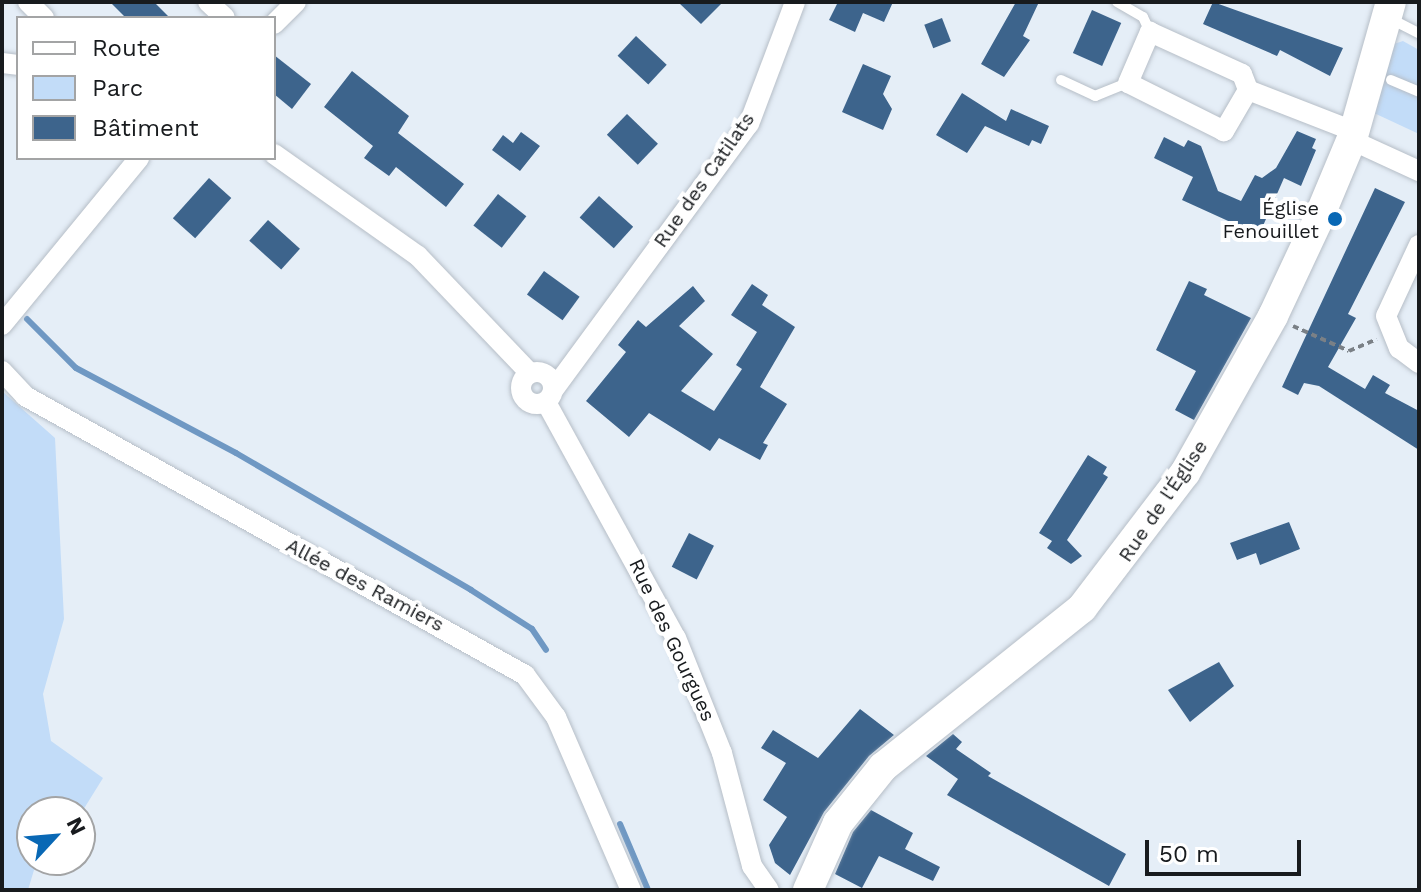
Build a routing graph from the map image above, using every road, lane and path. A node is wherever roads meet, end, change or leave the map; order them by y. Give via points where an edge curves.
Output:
1 (208, 2) edge
2 (296, 2) edge
3 (795, 2) edge
4 (1117, 2) edge
5 (1389, 10) edge
6 (223, 16) edge
7 (276, 22) edge
8 (1150, 32) junction
9 (1419, 33) edge
10 (1061, 80) dead end
11 (1391, 80) dead end
12 (1128, 83) junction
13 (1248, 90) junction
14 (1419, 92) edge
15 (1353, 136) junction
16 (276, 155) edge
17 (137, 160) edge
18 (1419, 171) edge
19 (1419, 245) edge
20 (1273, 316) junction
21 (2, 325) edge
22 (1389, 334) junction
23 (1419, 363) edge
24 (2, 371) edge
25 (543, 384) junction
26 (631, 890) edge
27 (769, 890) edge
28 (808, 890) edge

1 - 6 street
2 - 7 street
3 - 25 street, Rue des Catilats via 749,124 584,343
4 - 8 lane via 1143,17
5 - 9 lane, Rue de l'Église
5 - 15 main road, Rue de l'Église
8 - 12 street
8 - 13 street via 1242,74
10 - 12 lane via 1095,96
11 - 14 lane
12 - 13 street via 1224,131
13 - 15 street via 1343,127
15 - 18 street
15 - 20 main road, Rue de l'Église
16 - 25 street, Rue des Gourgues via 418,256
17 - 21 street
19 - 22 street via 1386,316
20 - 22 path via 1349,351
20 - 28 main road, Rue de l'Église via 1185,473 1116,570 1045,640 883,767 838,823
22 - 23 street
24 - 26 street, Allée des Ramiers via 25,396 525,675 556,717
25 - 27 street, Rue des Gourgues via 676,638 714,729 752,866

